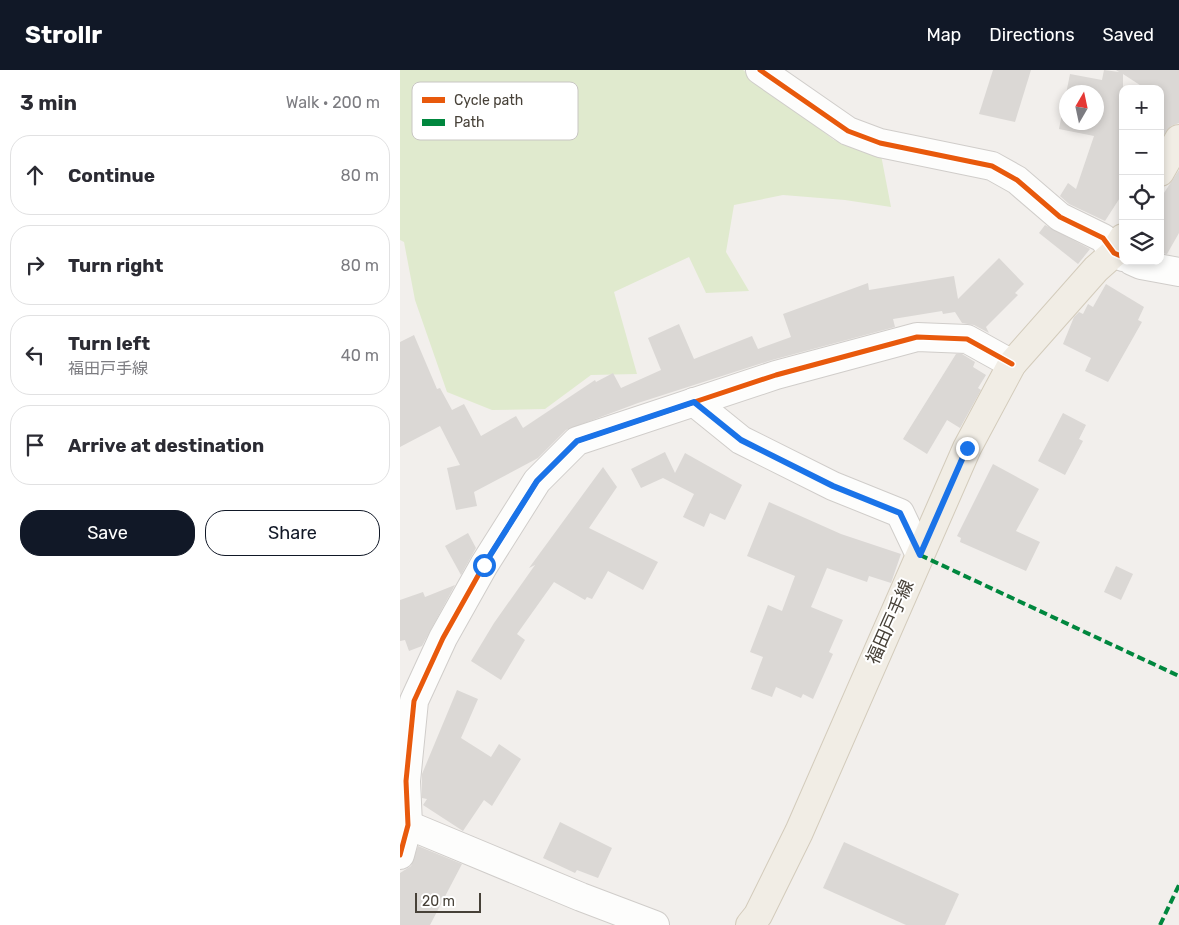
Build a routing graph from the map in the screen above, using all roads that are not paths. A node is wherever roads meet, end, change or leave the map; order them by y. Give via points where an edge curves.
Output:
1 (760, 70) edge
2 (1179, 139) edge
3 (1164, 165) edge
4 (1119, 249) edge
5 (1119, 254) edge
6 (1141, 265) edge
7 (1179, 272) edge
8 (1012, 364) junction
9 (694, 402) junction
10 (920, 555) junction
11 (408, 825) junction
12 (400, 856) edge
13 (655, 925) edge
14 (750, 925) edge

1 - 4 street via 848,131 880,143 992,166 1017,180 1060,217
2 - 3 main road
5 - 8 main road, 福田戸手線 via 1096,268
6 - 7 street
8 - 9 street via 967,339 917,337 776,375
8 - 10 main road, 福田戸手線 via 967,448
9 - 10 street via 741,440 833,486 900,513
9 - 11 street via 577,441 537,481 443,638 414,701 406,782
10 - 14 main road, 福田戸手線 via 798,832 758,915
11 - 12 street
11 - 13 street

